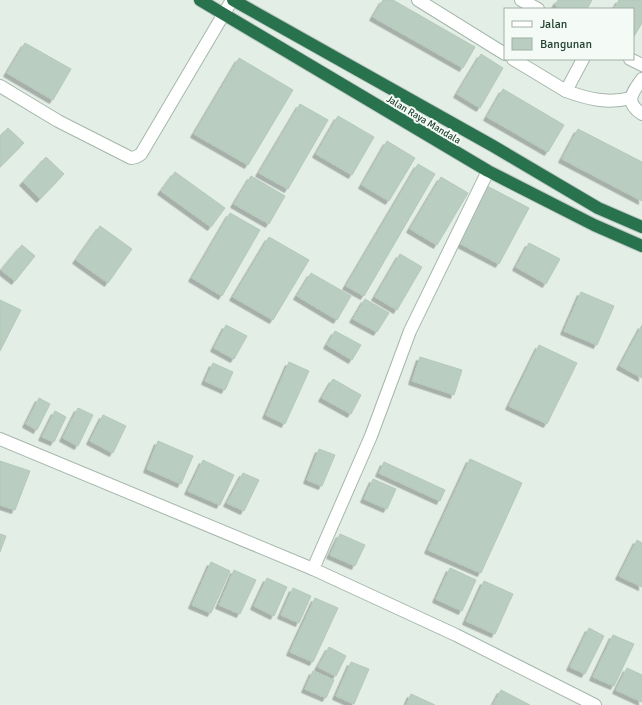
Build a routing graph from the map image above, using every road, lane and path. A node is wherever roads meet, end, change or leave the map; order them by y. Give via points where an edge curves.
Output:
1 (200, 0) edge
2 (233, 0) edge
3 (418, 0) edge
4 (521, 0) edge
5 (536, 8) edge
6 (225, 14) junction
7 (504, 53) edge
8 (515, 60) edge
9 (582, 60) edge
10 (632, 60) edge
11 (642, 65) edge
12 (642, 79) edge
13 (0, 86) edge
14 (566, 90) junction
15 (631, 98) junction
16 (411, 100) junction
17 (642, 114) edge
18 (402, 120) junction
19 (488, 171) junction
20 (642, 227) edge
21 (642, 246) edge
22 (0, 439) edge
23 (313, 569) junction
24 (594, 705) edge

1 - 6 highway, Jalan Raya Mandala
2 - 6 street
2 - 16 highway, Jalan Raya Mandala
3 - 7 street
4 - 5 street
6 - 13 street via 141,154 136,157 131,158 58,121
6 - 18 highway, Jalan Raya Mandala
8 - 14 street
9 - 14 street
10 - 11 street
12 - 15 street
14 - 15 street via 590,99 617,102
15 - 17 street via 633,105
16 - 18 highway
16 - 20 highway, Jalan Raya Mandala via 598,208
18 - 19 highway, Jalan Raya Mandala
19 - 21 highway, Jalan Raya Mandala via 594,225
19 - 23 street via 410,331 371,436
22 - 23 street
23 - 24 street via 456,635

